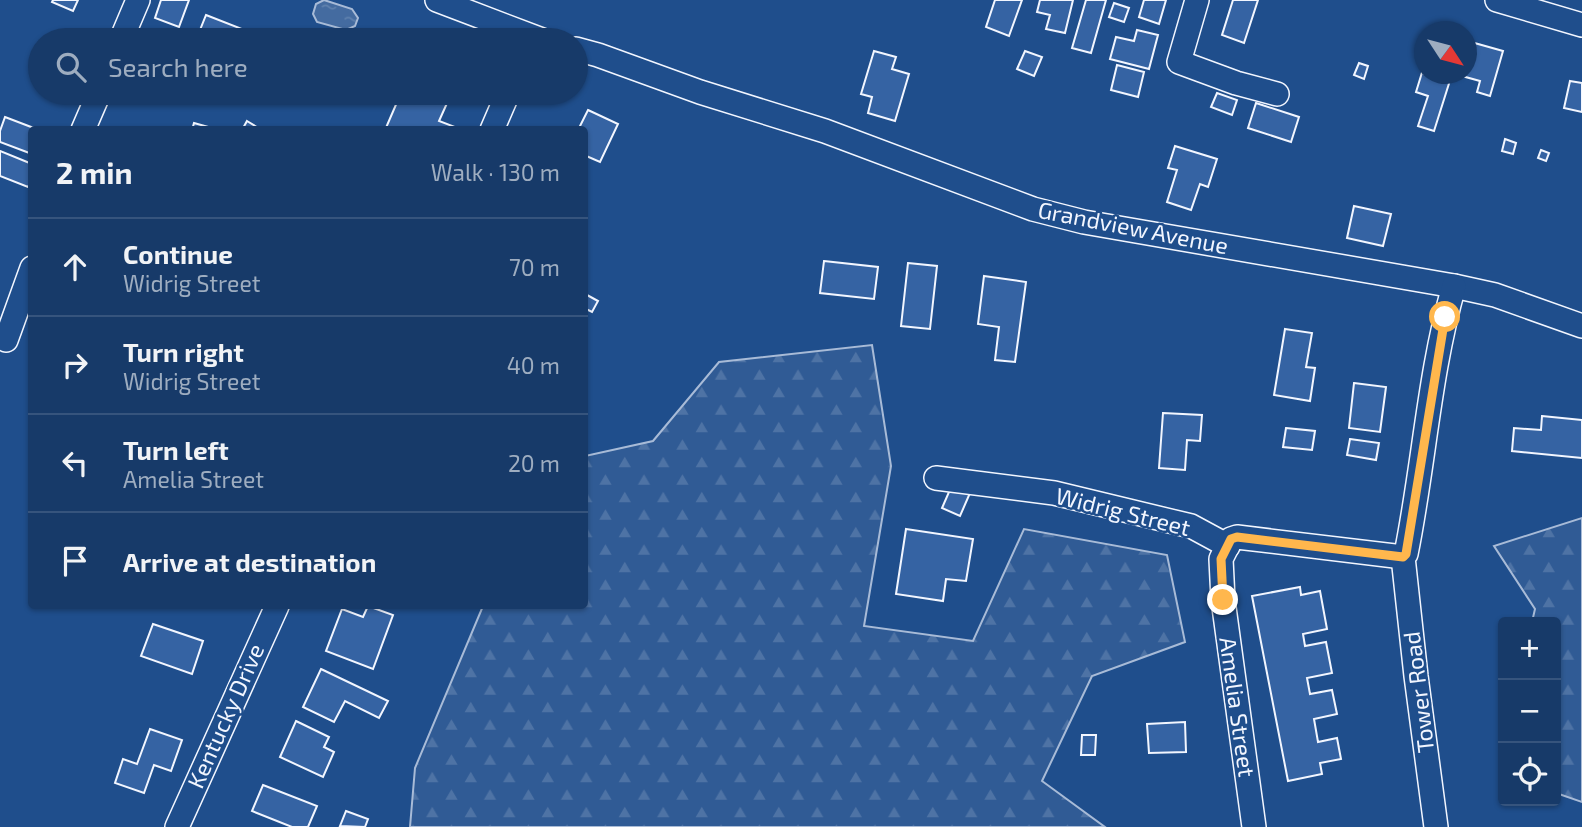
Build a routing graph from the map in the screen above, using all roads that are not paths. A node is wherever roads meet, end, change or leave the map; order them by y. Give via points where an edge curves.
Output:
1 (138, 0) edge
2 (437, 0) edge
3 (1197, 0) edge
4 (1497, 0) edge
5 (1582, 25) edge
6 (126, 28) edge
7 (508, 28) edge
8 (588, 53) edge
9 (1277, 94) dead end
10 (94, 105) edge
11 (503, 105) edge
12 (85, 126) edge
13 (494, 126) edge
14 (28, 279) edge
15 (1454, 286) junction
16 (1582, 326) edge
17 (6, 341) dead end
18 (936, 478) dead end
19 (1228, 546) junction
20 (1403, 557) junction
21 (275, 609) edge
22 (177, 827) edge
23 (1254, 827) edge
24 (1436, 827) edge

1 - 6 street
2 - 7 street
3 - 9 street via 1179,62
4 - 5 street
8 - 15 street, Grandview Avenue via 825,131 1033,209 1084,222
10 - 12 street
11 - 13 street
14 - 17 street
15 - 16 street, Grandview Avenue via 1495,295
15 - 20 street
18 - 19 street, Widrig Street via 1054,493 1191,526
19 - 20 street via 1237,537
19 - 23 street, Amelia Street via 1221,559 1223,600
20 - 24 street, Tower Road
21 - 22 street, Kentucky Drive

